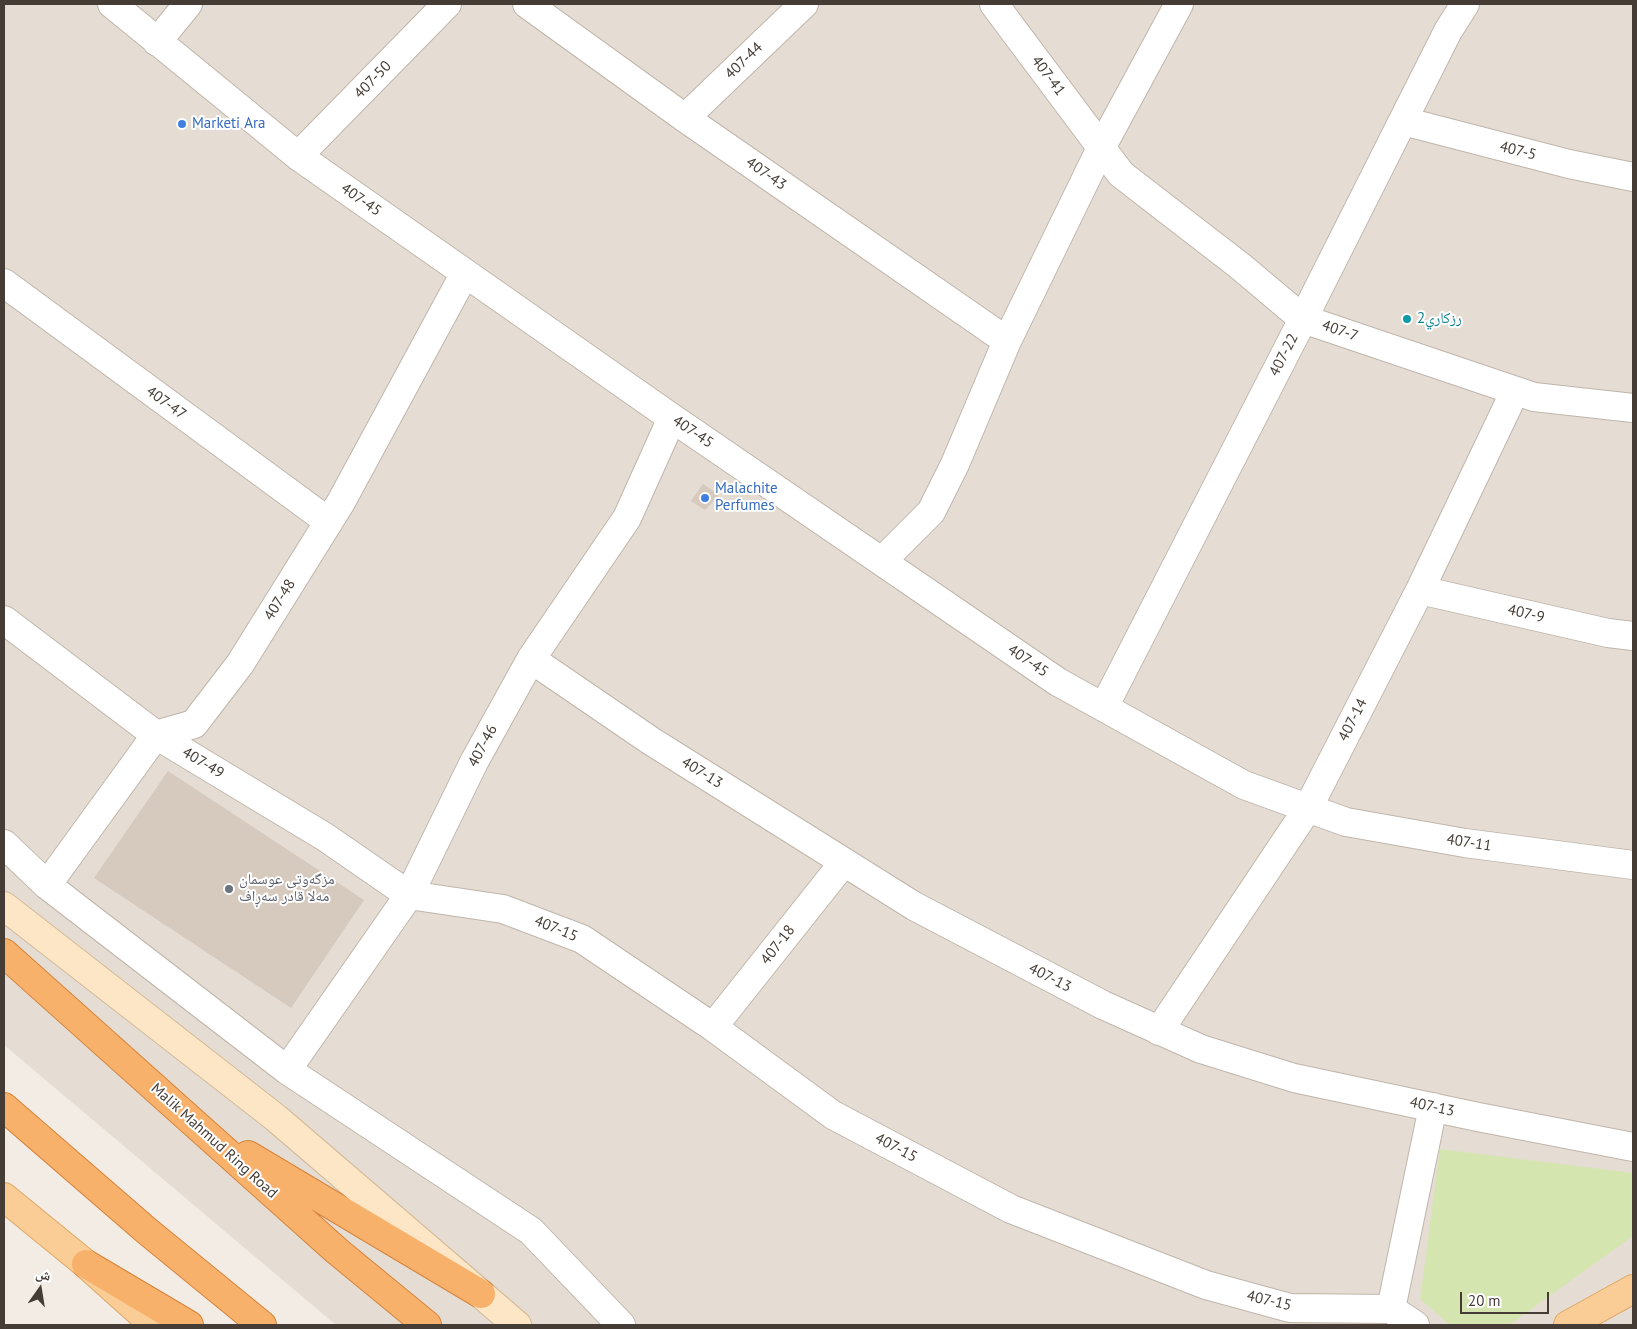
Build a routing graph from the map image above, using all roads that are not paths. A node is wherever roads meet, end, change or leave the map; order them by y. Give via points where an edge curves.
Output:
1 (112, 4) edge
2 (188, 4) edge
3 (448, 4) edge
4 (527, 4) edge
5 (804, 4) edge
6 (994, 4) edge
7 (1180, 4) edge
8 (1465, 4) edge
9 (157, 42) junction
10 (685, 118) junction
11 (1403, 121) junction
12 (1101, 148) junction
13 (298, 156) junction
14 (1630, 171) edge
15 (465, 273) junction
16 (4, 283) edge
17 (1303, 319) junction
18 (1007, 341) junction
19 (1514, 390) junction
20 (1633, 408) edge
21 (672, 418) junction
22 (329, 522) junction
23 (882, 561) junction
24 (1420, 590) junction
25 (4, 620) edge
26 (1633, 636) edge
27 (531, 659) junction
28 (1104, 707) junction
29 (156, 735) junction
30 (1308, 808) junction
31 (4, 844) edge
32 (844, 862) junction
33 (1633, 865) edge
34 (47, 885) junction
35 (409, 895) junction
36 (4, 906) edge
37 (4, 953) edge
38 (713, 1027) junction
39 (1159, 1031) junction
40 (287, 1070) junction
41 (1433, 1107) junction
42 (4, 1108) edge
43 (195, 1124) junction
44 (1633, 1147) edge
45 (4, 1197) edge
46 (86, 1264) junction
47 (1633, 1289) edge
48 (481, 1294) junction
49 (1633, 1296) edge
50 (1391, 1309) junction
51 (154, 1325) edge
52 (189, 1325) edge
53 (262, 1325) edge
54 (426, 1325) edge
55 (517, 1325) edge
56 (621, 1325) edge
57 (1415, 1325) edge
58 (1568, 1325) edge
59 (1605, 1325) edge

1 - 9 street, 407-45
2 - 9 street
3 - 13 street, 407-50
4 - 10 street, 407-43
5 - 10 street, 407-44
6 - 12 street, 407-41
7 - 12 street
8 - 11 street, 407-22
9 - 13 street, 407-45
10 - 18 street, 407-43
11 - 14 street, 407-5 via 1569,164
11 - 17 street, 407-22
12 - 17 street, 407-7 via 1121,174
12 - 18 street
13 - 15 street, 407-45
15 - 21 street, 407-45
15 - 22 street, 407-48
16 - 22 street, 407-47
17 - 19 street, 407-7
17 - 28 street, 407-22
18 - 23 street via 931,512
19 - 20 street, 407-7 via 1534,397
19 - 24 street, 407-14
21 - 23 street, 407-45
21 - 27 street, 407-46 via 627,518
22 - 29 street, 407-48 via 240,664 194,724
23 - 28 street, 407-45 via 1058,682
24 - 26 street, 407-9
24 - 30 street, 407-14
25 - 29 street, 407-49
27 - 32 street, 407-13 via 651,740
27 - 35 street, 407-46 via 474,762
28 - 30 street, 407-45 via 1244,785
29 - 34 street
29 - 35 street, 407-49 via 326,837
30 - 33 street, 407-11 via 1346,822 1465,843
30 - 39 street, 407-14
31 - 34 street
32 - 38 street, 407-18
32 - 39 street, 407-13 via 914,906
34 - 40 street
35 - 38 street, 407-15 via 503,909 582,939
35 - 40 street, 407-46
36 - 48 main road via 276,1118
37 - 43 highway, Malik Mahmud Ring Road
38 - 50 street, 407-15 via 833,1115 1011,1209 1206,1285 1290,1308
39 - 41 street, 407-13 via 1201,1050 1294,1078
40 - 56 street via 531,1231
41 - 44 street, 407-13
41 - 50 street
42 - 53 highway
43 - 48 highway
43 - 54 highway, Malik Mahmud Ring Road via 337,1251
45 - 46 main road
46 - 51 main road
46 - 52 highway
47 - 58 main road
48 - 55 main road
49 - 59 main road
50 - 57 street

